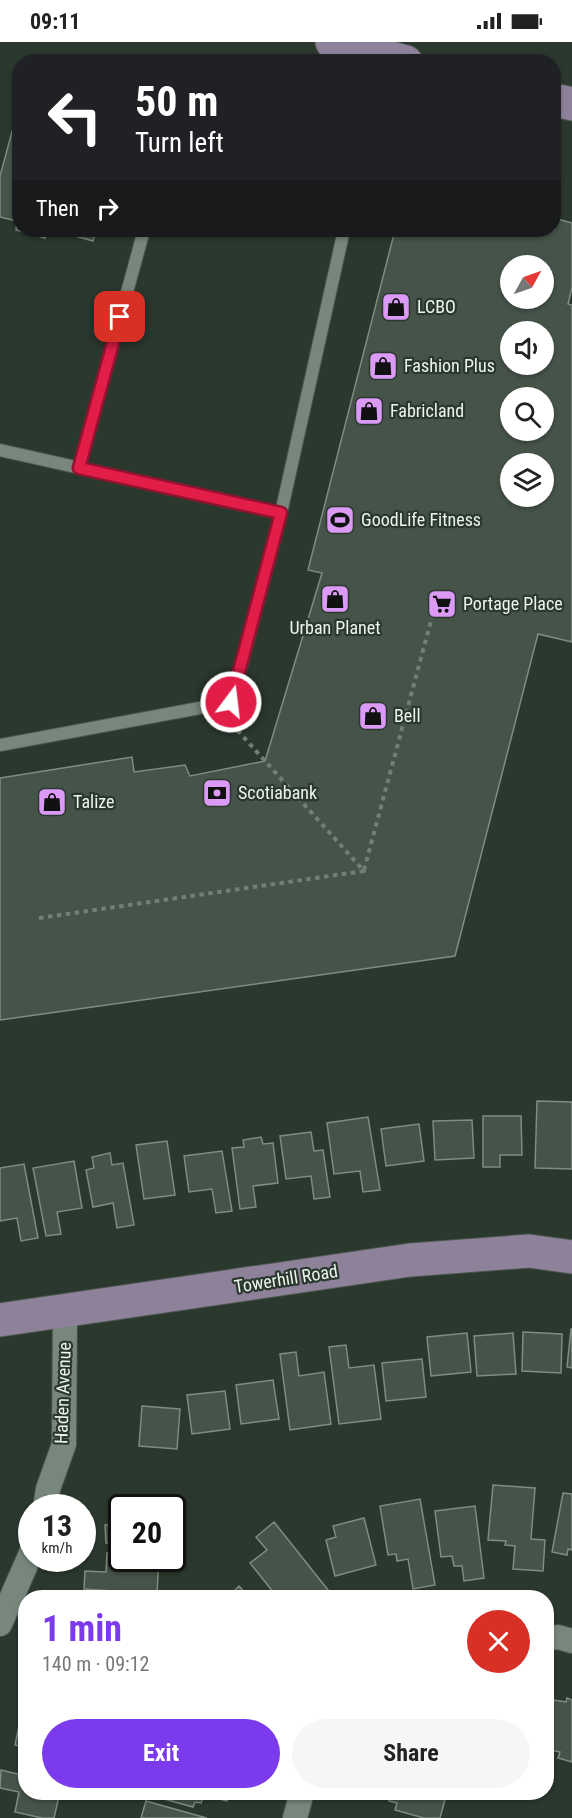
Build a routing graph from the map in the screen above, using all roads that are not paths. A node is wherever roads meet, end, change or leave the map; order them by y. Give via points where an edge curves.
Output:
1 (332, 42) edge
2 (376, 54) edge
3 (142, 237) edge
4 (342, 237) edge
5 (0, 450) edge
6 (79, 468) junction
7 (281, 513) junction
8 (0, 745) edge
9 (572, 1257) edge
10 (65, 1312) junction
11 (0, 1320) edge
12 (47, 1494) edge
13 (23, 1572) edge
14 (0, 1624) edge
15 (554, 1638) edge
16 (572, 1641) edge
17 (300, 1800) edge
18 (295, 1818) edge

1 - 2 street
3 - 6 lane
4 - 7 lane
5 - 6 lane
6 - 7 lane
7 - 8 lane via 231,702
9 - 10 street, Towerhill Road via 529,1251 410,1260
10 - 11 street, Towerhill Road
10 - 12 street, Haden Avenue via 64,1444
13 - 14 street
15 - 16 street
17 - 18 street

